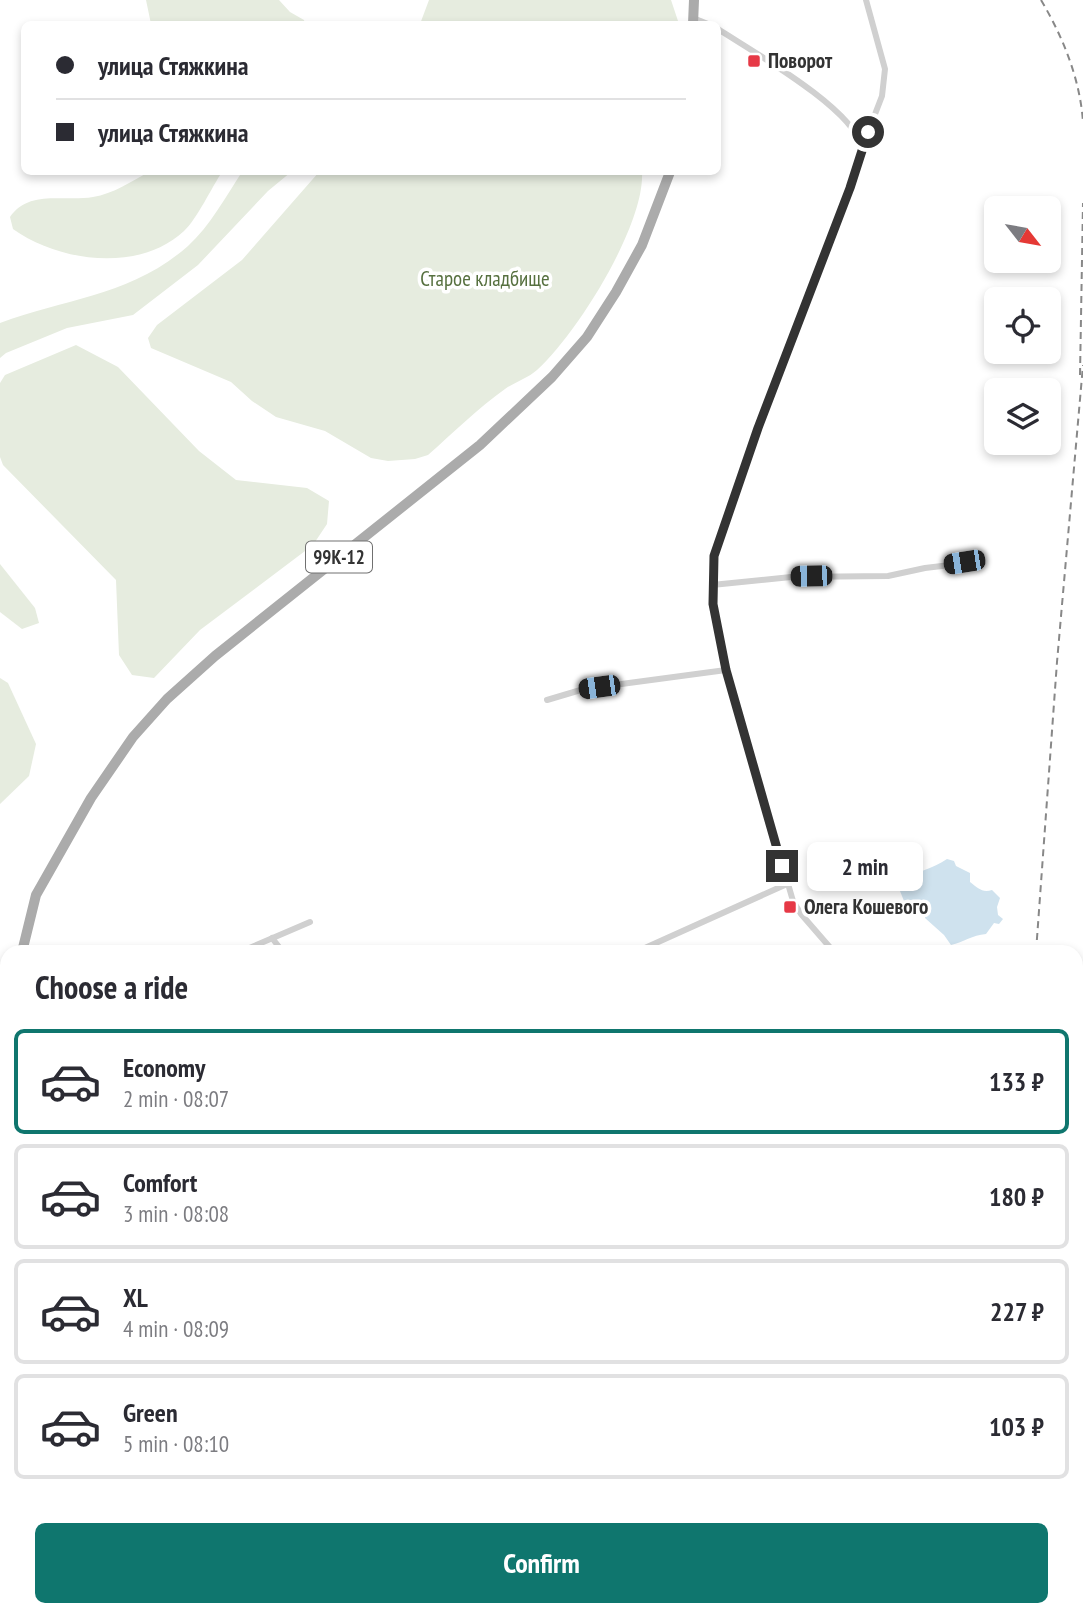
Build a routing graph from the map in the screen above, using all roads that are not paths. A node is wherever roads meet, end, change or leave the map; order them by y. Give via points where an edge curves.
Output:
1 (694, 0) edge
2 (866, 0) edge
3 (693, 21) edge
4 (721, 31) edge
5 (862, 149) junction
6 (669, 175) edge
7 (967, 563) dead end
8 (712, 585) junction
9 (726, 670) junction
10 (547, 700) dead end
11 (787, 884) junction
12 (310, 922) dead end
13 (272, 938) junction
14 (24, 945) edge
15 (256, 945) edge
16 (277, 945) edge
17 (652, 945) edge
18 (828, 945) edge

1 - 3 main road
2 - 5 street via 885,69 882,96
4 - 5 street via 818,96 857,134
5 - 8 street via 758,428 714,556
6 - 14 main road, 99К-12 via 642,245 616,292 587,337 552,377 480,445 215,656 133,737 91,798 36,895
7 - 8 street via 888,576 791,577
8 - 9 street
9 - 10 street via 584,689
9 - 11 street
11 - 17 street
11 - 18 street via 801,914
12 - 13 street
13 - 15 street
13 - 16 street

